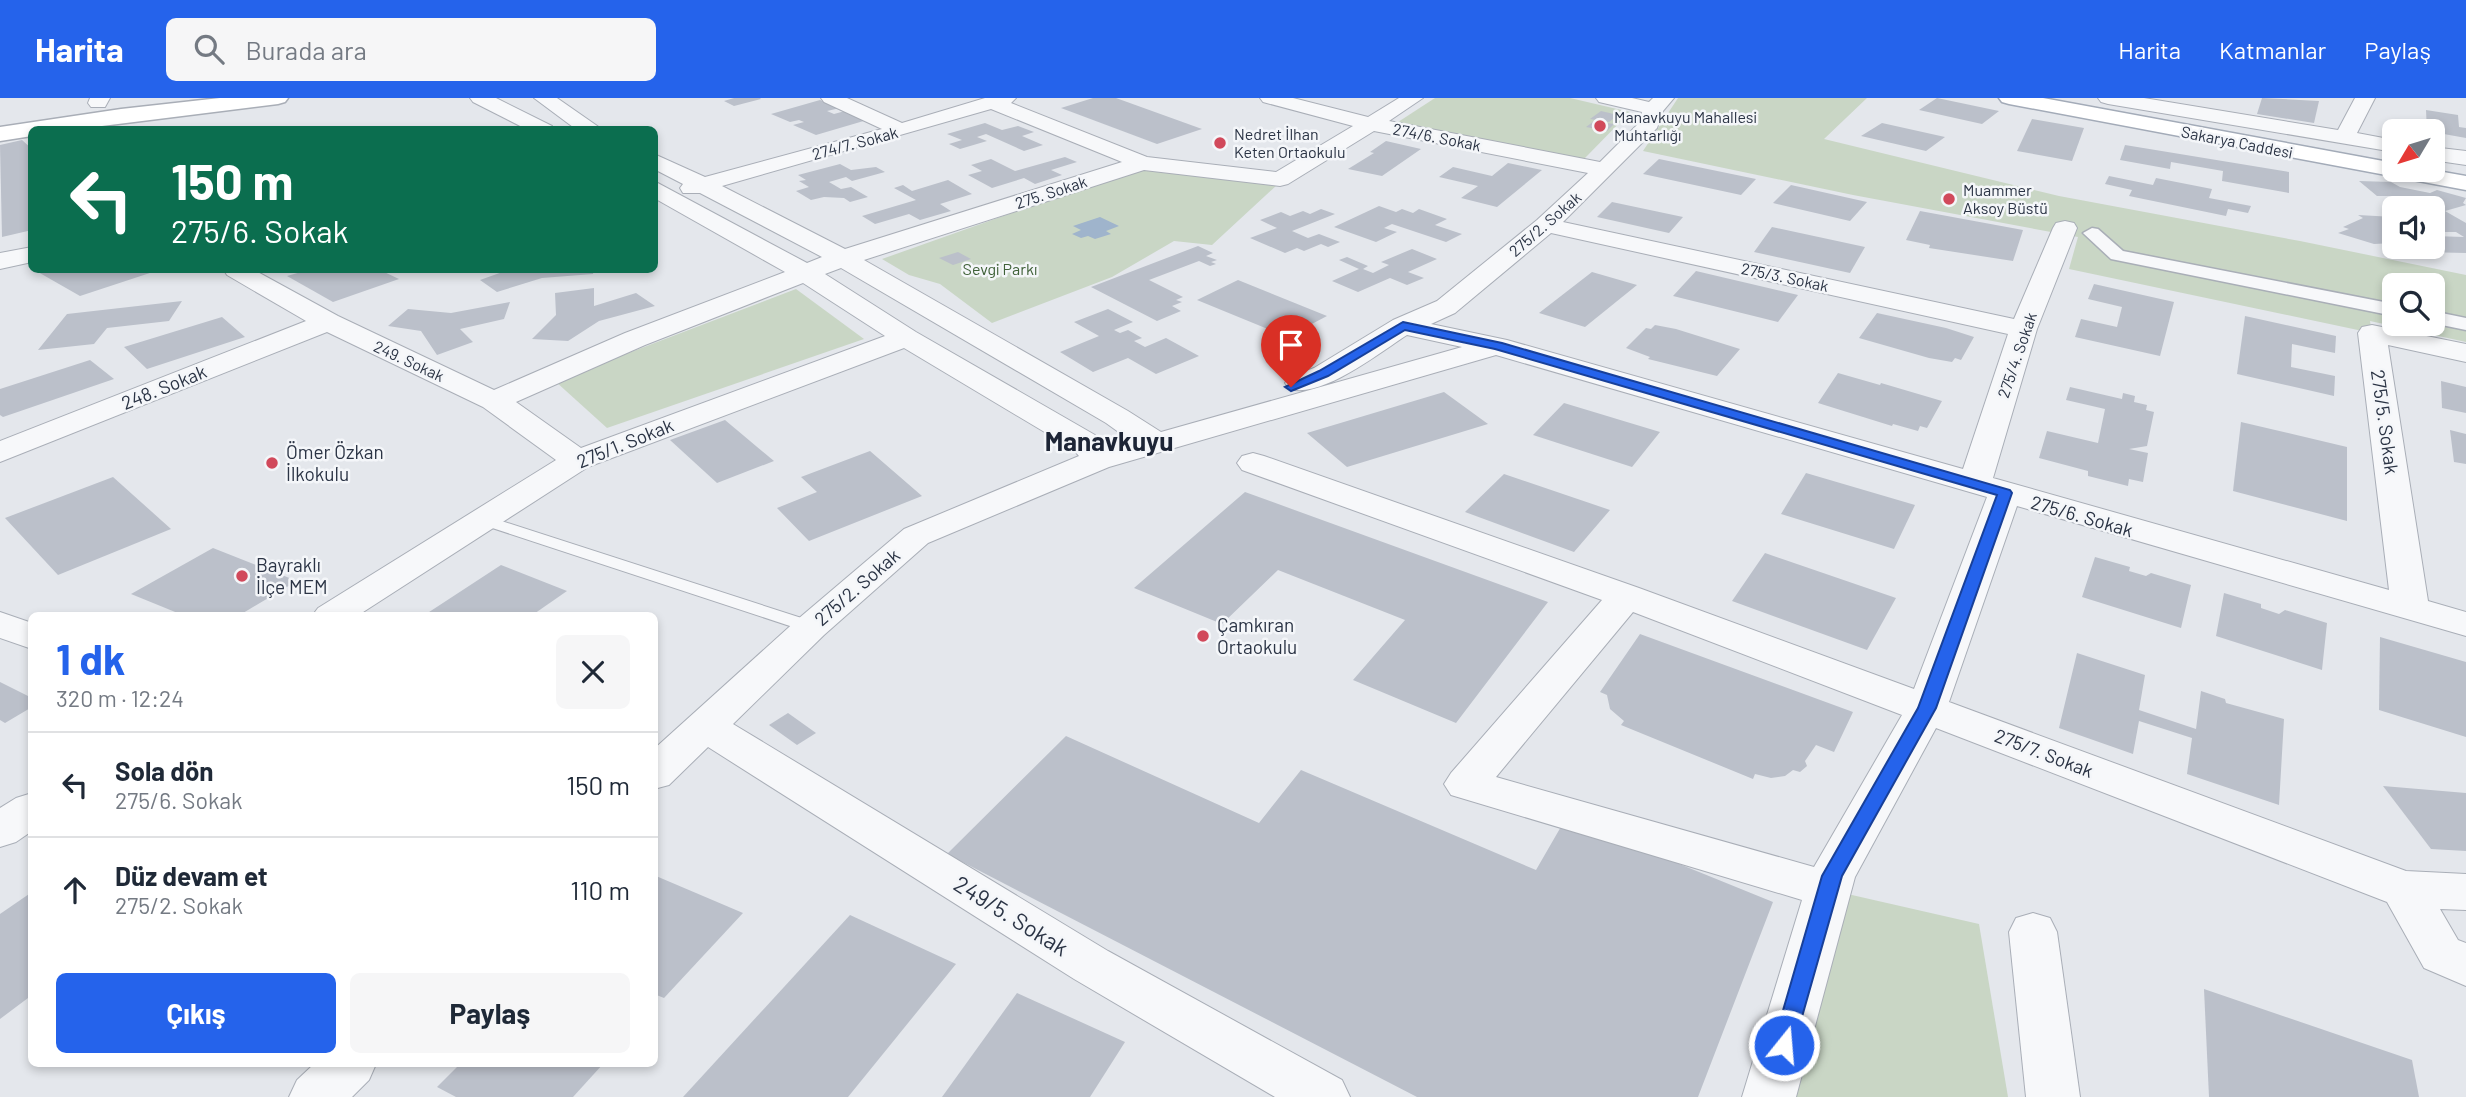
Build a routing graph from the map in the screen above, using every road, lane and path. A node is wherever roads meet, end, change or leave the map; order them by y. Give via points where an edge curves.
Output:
1 (141, 98) edge
2 (278, 98) edge
3 (480, 98) edge
4 (544, 98) edge
5 (831, 98) edge
6 (1270, 98) edge
7 (1413, 98) edge
8 (1606, 98) edge
9 (2009, 98) edge
10 (2065, 98) edge
11 (2108, 98) edge
12 (2365, 98) edge
13 (99, 101) edge
14 (1000, 101) edge
15 (1658, 104) edge
16 (2190, 117) junction
17 (0, 119) edge
18 (1371, 124) junction
19 (54, 126) edge
20 (537, 126) edge
21 (586, 126) edge
22 (28, 130) edge
23 (901, 130) junction
24 (0, 134) edge
25 (2344, 138) junction
26 (2382, 144) edge
27 (2382, 153) edge
28 (2445, 155) edge
29 (2466, 158) edge
30 (658, 162) edge
31 (1143, 163) junction
32 (2445, 164) edge
33 (2466, 167) edge
34 (1605, 170) junction
35 (2466, 183) edge
36 (702, 184) junction
37 (660, 191) edge
38 (1546, 225) junction
39 (2079, 230) joint
40 (28, 255) edge
41 (843, 258) junction
42 (0, 261) edge
43 (806, 272) junction
44 (241, 273) edge
45 (1446, 307) junction
46 (2382, 308) edge
47 (2445, 320) edge
48 (328, 322) junction
49 (2466, 324) edge
50 (1403, 326) junction
51 (2023, 329) junction
52 (906, 338) junction
53 (1497, 346) junction
54 (2466, 354) edge
55 (494, 401) junction
56 (1147, 437) junction
57 (0, 452) edge
58 (577, 460) junction
59 (1098, 460) junction
60 (1253, 463) dead end
61 (1990, 489) junction
62 (483, 520) junction
63 (1626, 596) junction
64 (2410, 607) junction
65 (337, 612) edge
66 (0, 624) edge
67 (2466, 624) edge
68 (811, 627) junction
69 (28, 635) edge
70 (1927, 708) junction
71 (705, 726) junction
72 (658, 770) edge
73 (28, 812) edge
74 (0, 830) edge
75 (2404, 889) junction
76 (1830, 890) junction
77 (2466, 892) edge
78 (2033, 932) dead end
79 (2466, 966) edge
80 (347, 1067) edge
81 (316, 1097) edge
82 (1323, 1097) edge
83 (1769, 1097) edge
84 (2053, 1097) edge

1 - 13 main road
2 - 19 main road
3 - 20 street
4 - 21 street
5 - 23 street
6 - 18 street, 274/6. Sokak
7 - 18 street
8 - 15 street
9 - 35 main road, Sakarya Caddesi
10 - 16 main road, Sakarya Caddesi
11 - 16 street
12 - 25 street
13 - 17 main road
14 - 23 street, 274/7. Sokak
14 - 31 street
15 - 34 street, 275/2. Sokak via 1650,124
16 - 25 street
16 - 27 main road, Sakarya Caddesi
18 - 31 street via 1280,179
18 - 34 street, 274/6. Sokak
22 - 24 main road
23 - 36 street, 274/7. Sokak
25 - 26 street
28 - 29 street
30 - 36 street
31 - 41 street, 275. Sokak
32 - 33 main road
34 - 38 street, 275/2. Sokak
36 - 37 street, 274/7. Sokak
36 - 41 street
37 - 43 street
38 - 45 street, 275/2. Sokak
38 - 51 street, 275/3. Sokak
39 - 46 street via 2117,255
39 - 51 street, 275/4. Sokak
40 - 42 street
41 - 43 street, 275. Sokak
41 - 56 street
43 - 52 street
43 - 55 street, 275. Sokak
44 - 48 street, 249. Sokak
45 - 50 street, 275/2. Sokak
45 - 53 street
47 - 49 street
48 - 55 street, 249. Sokak
48 - 57 street, 248. Sokak
50 - 53 street
50 - 56 street, 275/2. Sokak via 1324,374
51 - 61 street, 275/4. Sokak
52 - 58 street, 275/1. Sokak
52 - 59 street via 1084,442
53 - 56 street, 275/2. Sokak
53 - 61 street, 275/6. Sokak
54 - 64 street, 275/5. Sokak via 2372,333
55 - 58 street, 249. Sokak
56 - 59 street, 275/2. Sokak
58 - 62 street, 275/1. Sokak
59 - 68 street, 275/2. Sokak via 916,536
60 - 63 street, 275/7. Sokak
61 - 64 street, 275/6. Sokak
61 - 70 street, 275/4. Sokak
62 - 65 street, 275/1. Sokak
62 - 68 lane
63 - 70 street, 275/7. Sokak
63 - 76 street via 1466,784
64 - 67 street, 275/6. Sokak
66 - 69 street
68 - 71 street, 275/2. Sokak
70 - 75 street, 275/7. Sokak
70 - 76 street, 275/4. Sokak via 1832,876
71 - 72 street, 275/2. Sokak
71 - 82 street, 249/5. Sokak via 1091,965
73 - 74 street
75 - 77 street, 275/7. Sokak
75 - 79 street via 2441,954
76 - 83 street, 275/4. Sokak
78 - 84 street
80 - 81 street

